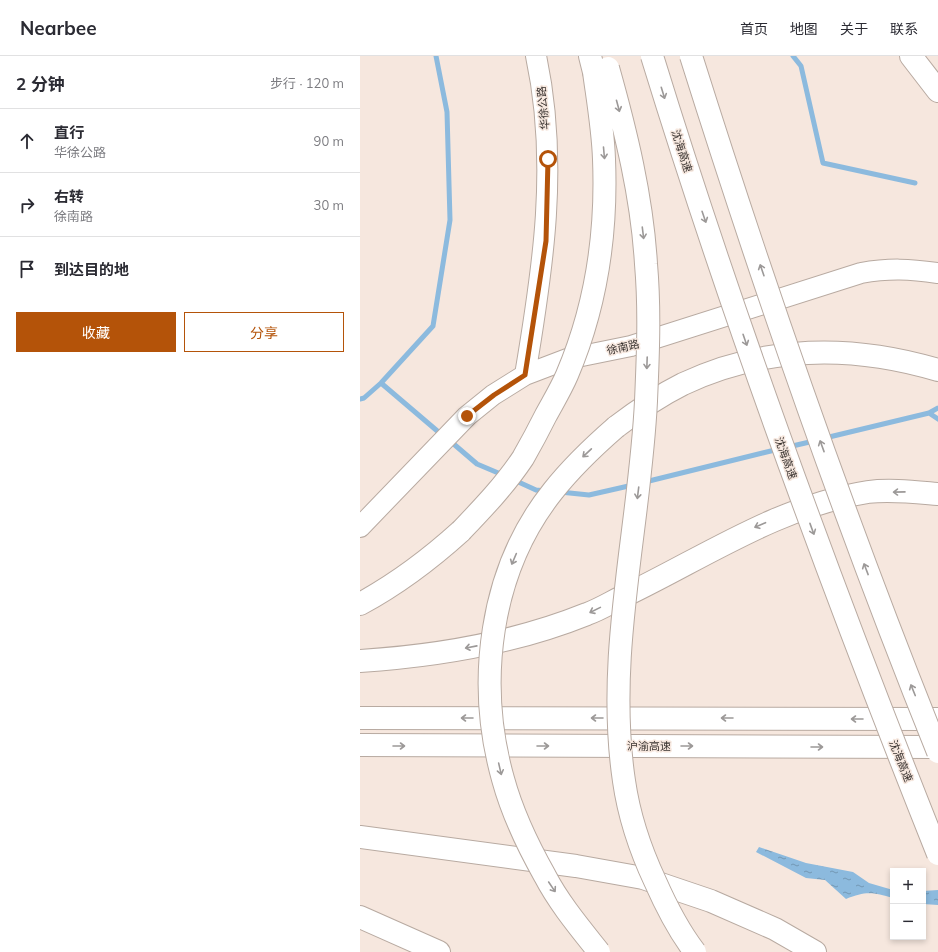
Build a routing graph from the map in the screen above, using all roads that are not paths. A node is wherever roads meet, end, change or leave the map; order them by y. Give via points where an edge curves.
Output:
1 (536, 56) edge
2 (652, 56) edge
3 (691, 56) edge
4 (912, 56) edge
5 (599, 63) edge
6 (938, 82) edge
7 (938, 91) edge
8 (938, 273) edge
9 (932, 368) edge
10 (525, 375) junction
11 (938, 494) edge
12 (360, 527) edge
13 (360, 604) edge
14 (360, 661) edge
15 (360, 718) edge
16 (938, 719) edge
17 (360, 746) edge
18 (938, 747) edge
19 (938, 752) edge
20 (360, 837) edge
21 (938, 854) edge
22 (360, 917) edge
23 (439, 952) edge
24 (599, 952) edge
25 (695, 952) edge
26 (815, 952) edge

1 - 10 street, 华徐公路 via 548,159 546,241
2 -> 21 highway, 沈海高速, bridge via 771,417 866,674
19 -> 3 highway, bridge via 858,548
4 - 6 highway
4 - 7 highway
5 -> 13 highway, bridge via 604,158 601,245 594,289 583,330 566,375 523,458 494,497 461,532 435,554 389,589
5 -> 25 highway, bridge via 632,161 646,263 649,314 639,489 621,628 619,728 624,781 632,821 646,862 664,901
8 - 10 street, 徐南路 via 912,269 886,269 861,273 638,344 567,359
9 -> 24 highway, bridge via 884,356 842,351 759,358 719,369 682,384 616,427 584,455 552,492 525,535 505,581 495,622 489,665 494,744 503,780 523,832 545,877
10 - 12 street, 徐南路 via 467,416
11 -> 14 highway via 869,492 829,501 755,527 588,614 559,624 515,638 441,653
16 -> 15 highway
17 -> 18 highway, 沪渝高速
20 - 26 highway via 576,866 643,878 711,901 775,929
22 - 23 highway

